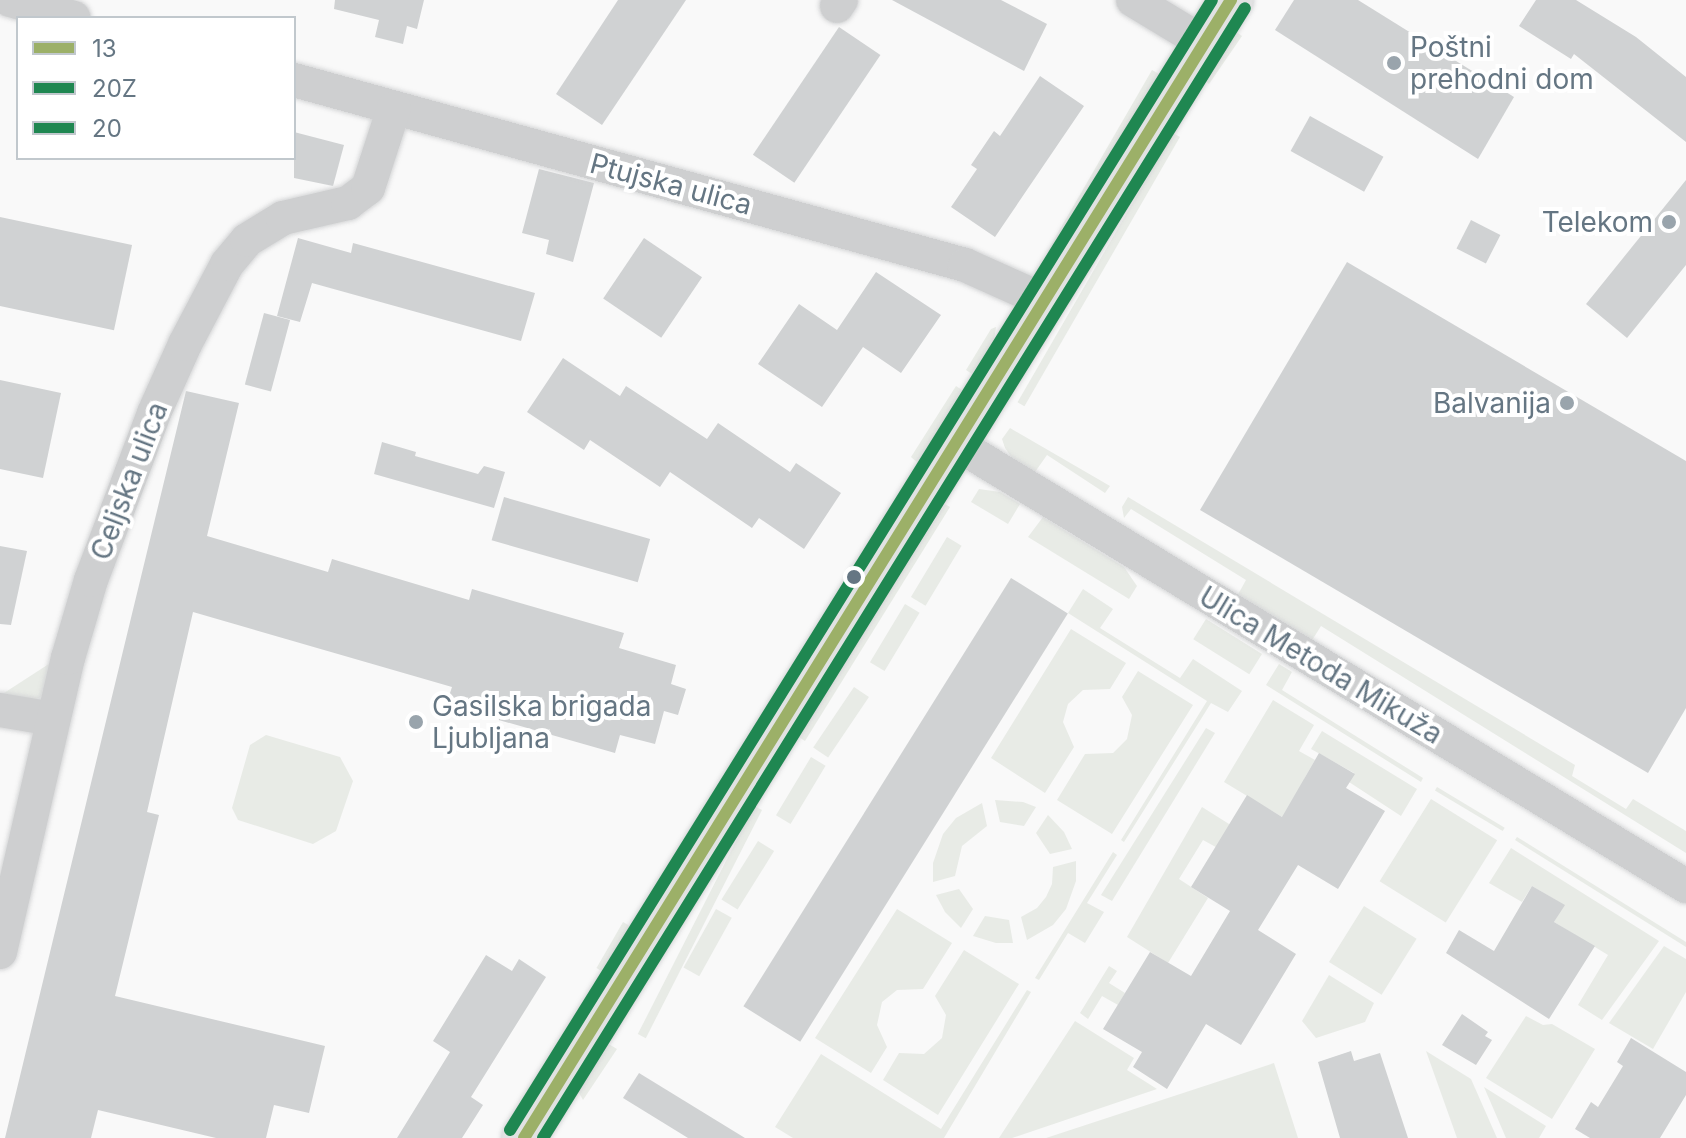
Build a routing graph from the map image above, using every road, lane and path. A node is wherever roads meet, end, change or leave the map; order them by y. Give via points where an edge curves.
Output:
1 (10, 0) edge
2 (1133, 0) edge
3 (1231, 0) edge
4 (67, 16) edge
5 (1204, 43) junction
6 (296, 81) edge
7 (394, 108) junction
8 (1043, 300) junction
9 (955, 443) junction
10 (0, 710) edge
11 (53, 719) junction
12 (1686, 886) edge
13 (0, 952) edge
14 (524, 1138) edge

1 - 4 street
2 - 5 street
3 - 5 street
5 - 8 street
6 - 7 street, Ptujska ulica
7 - 8 street, Ptujska ulica via 965,265
7 - 11 street, Celjska ulica via 372,181 362,195 267,225 238,249 220,276 154,413 110,524
8 - 9 street
9 - 12 street, Ulica Metoda Mikuža
9 - 14 street
10 - 11 street
11 - 13 street, Celjska ulica

